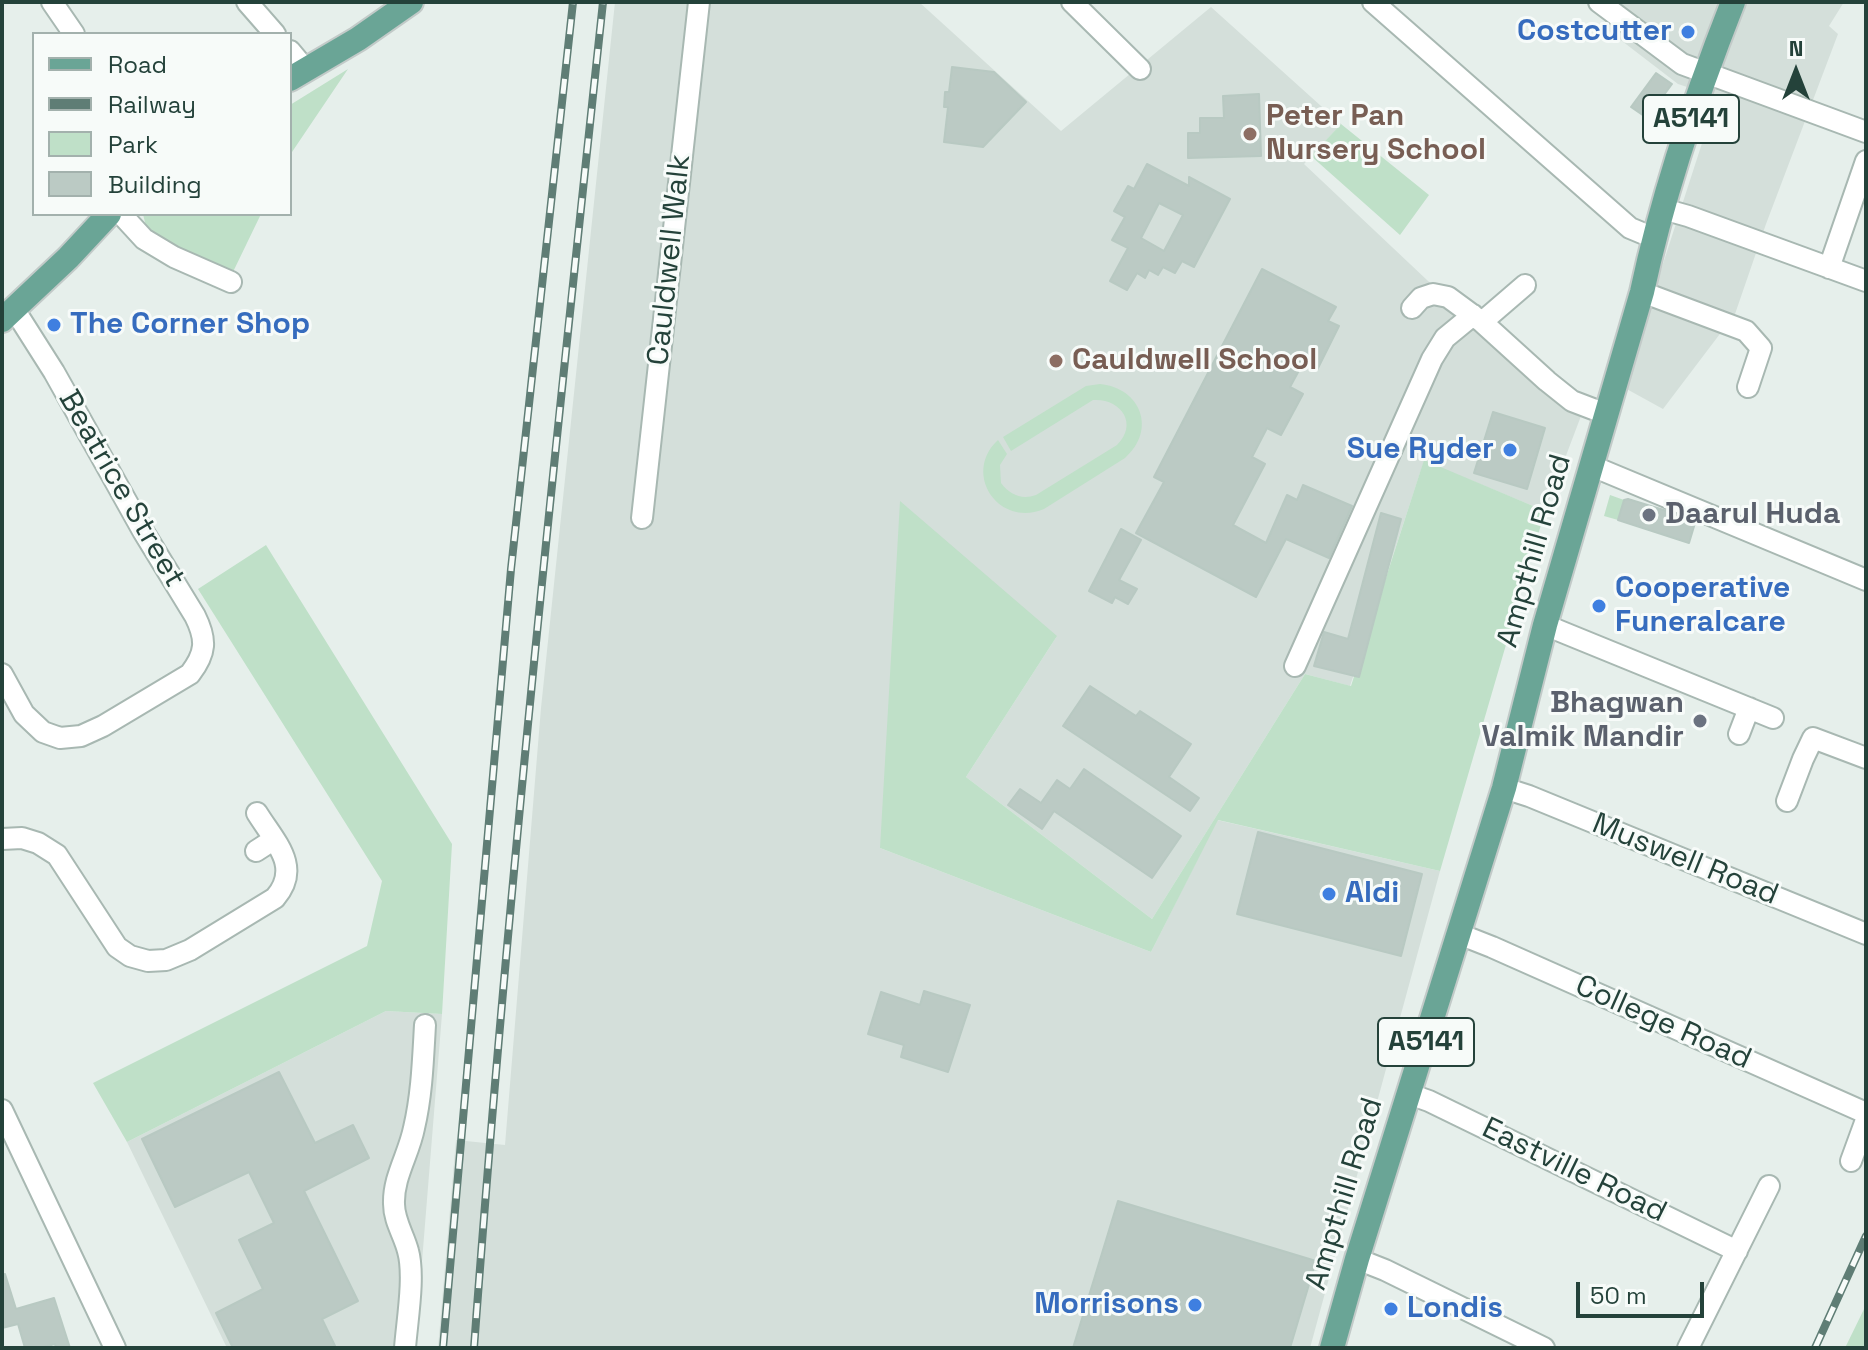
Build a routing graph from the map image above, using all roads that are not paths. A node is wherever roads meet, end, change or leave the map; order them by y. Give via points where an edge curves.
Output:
1 (52, 2) edge
2 (247, 2) edge
3 (411, 2) edge
4 (699, 2) edge
5 (1072, 2) edge
6 (1373, 2) edge
7 (1599, 2) edge
8 (1733, 2) edge
9 (73, 32) edge
10 (273, 32) edge
11 (295, 66) edge
12 (1140, 69) dead end
13 (1705, 74) junction
14 (1866, 132) edge
15 (1866, 161) edge
16 (1663, 209) junction
17 (107, 216) edge
18 (123, 216) edge
19 (1654, 238) junction
20 (1829, 268) junction
21 (1866, 281) edge
22 (231, 282) dead end
23 (1525, 285) dead end
24 (1642, 292) junction
25 (1412, 308) dead end
26 (8, 315) edge
27 (1477, 318) junction
28 (1748, 387) dead end
29 (1606, 414) junction
30 (1592, 466) junction
31 (642, 518) dead end
32 (1866, 580) edge
33 (1545, 625) junction
34 (1295, 666) dead end
35 (2, 674) edge
36 (1749, 708) junction
37 (1773, 718) dead end
38 (1739, 734) dead end
39 (1866, 758) edge
40 (1504, 788) junction
41 (1787, 801) dead end
42 (257, 813) dead end
43 (2, 839) edge
44 (1459, 934) junction
45 (1866, 934) edge
46 (425, 1025) dead end
47 (1409, 1094) junction
48 (2, 1110) edge
49 (1866, 1113) edge
50 (1866, 1120) edge
51 (1851, 1161) dead end
52 (1769, 1186) dead end
53 (1737, 1251) junction
54 (1357, 1259) junction
55 (115, 1348) edge
56 (405, 1348) edge
57 (1332, 1348) edge
58 (1544, 1348) edge
59 (1688, 1348) edge

1 - 9 street
2 - 10 street
3 - 11 main road via 358,39
4 - 31 street, Cauldwell Walk
5 - 12 street
6 - 19 street via 1630,228
7 - 13 street via 1682,64
8 - 13 main road, Ampthill Road / A5141
13 - 14 street
13 - 16 main road, Ampthill Road / A5141
15 - 20 street
16 - 19 main road, Ampthill Road / A5141
16 - 20 street
17 - 26 main road
18 - 22 street via 144,239
19 - 24 main road, Ampthill Road / A5141
20 - 21 street
23 - 27 street
24 - 28 street via 1746,331 1761,348
24 - 29 main road, Ampthill Road / A5141
25 - 27 street via 1433,294 1448,297
26 - 35 street, Beatrice Street via 54,372 201,629 204,644 190,674 81,736 60,738 43,732 24,714
27 - 29 street via 1572,401
27 - 34 street via 1445,338 1432,359
29 - 30 main road, Ampthill Road / A5141
30 - 32 street
30 - 33 main road, Ampthill Road / A5141
33 - 36 street
33 - 40 main road, Ampthill Road / A5141
36 - 37 street
36 - 38 street
39 - 41 street via 1813,738
40 - 44 main road, Ampthill Road / A5141
40 - 45 street, Muswell Road
42 - 43 street via 265,845 284,857 284,887 275,898 166,960 148,961 117,947 57,855 22,838
44 - 47 main road, Ampthill Road / A5141
44 - 49 street, College Road
46 - 56 street via 414,1132 397,1175 393,1205 409,1251
47 - 53 street, Eastville Road
47 - 54 main road, Ampthill Road / A5141
48 - 55 street
50 - 51 street
52 - 53 street
53 - 59 street
54 - 57 main road, Ampthill Road / A5141
54 - 58 street

